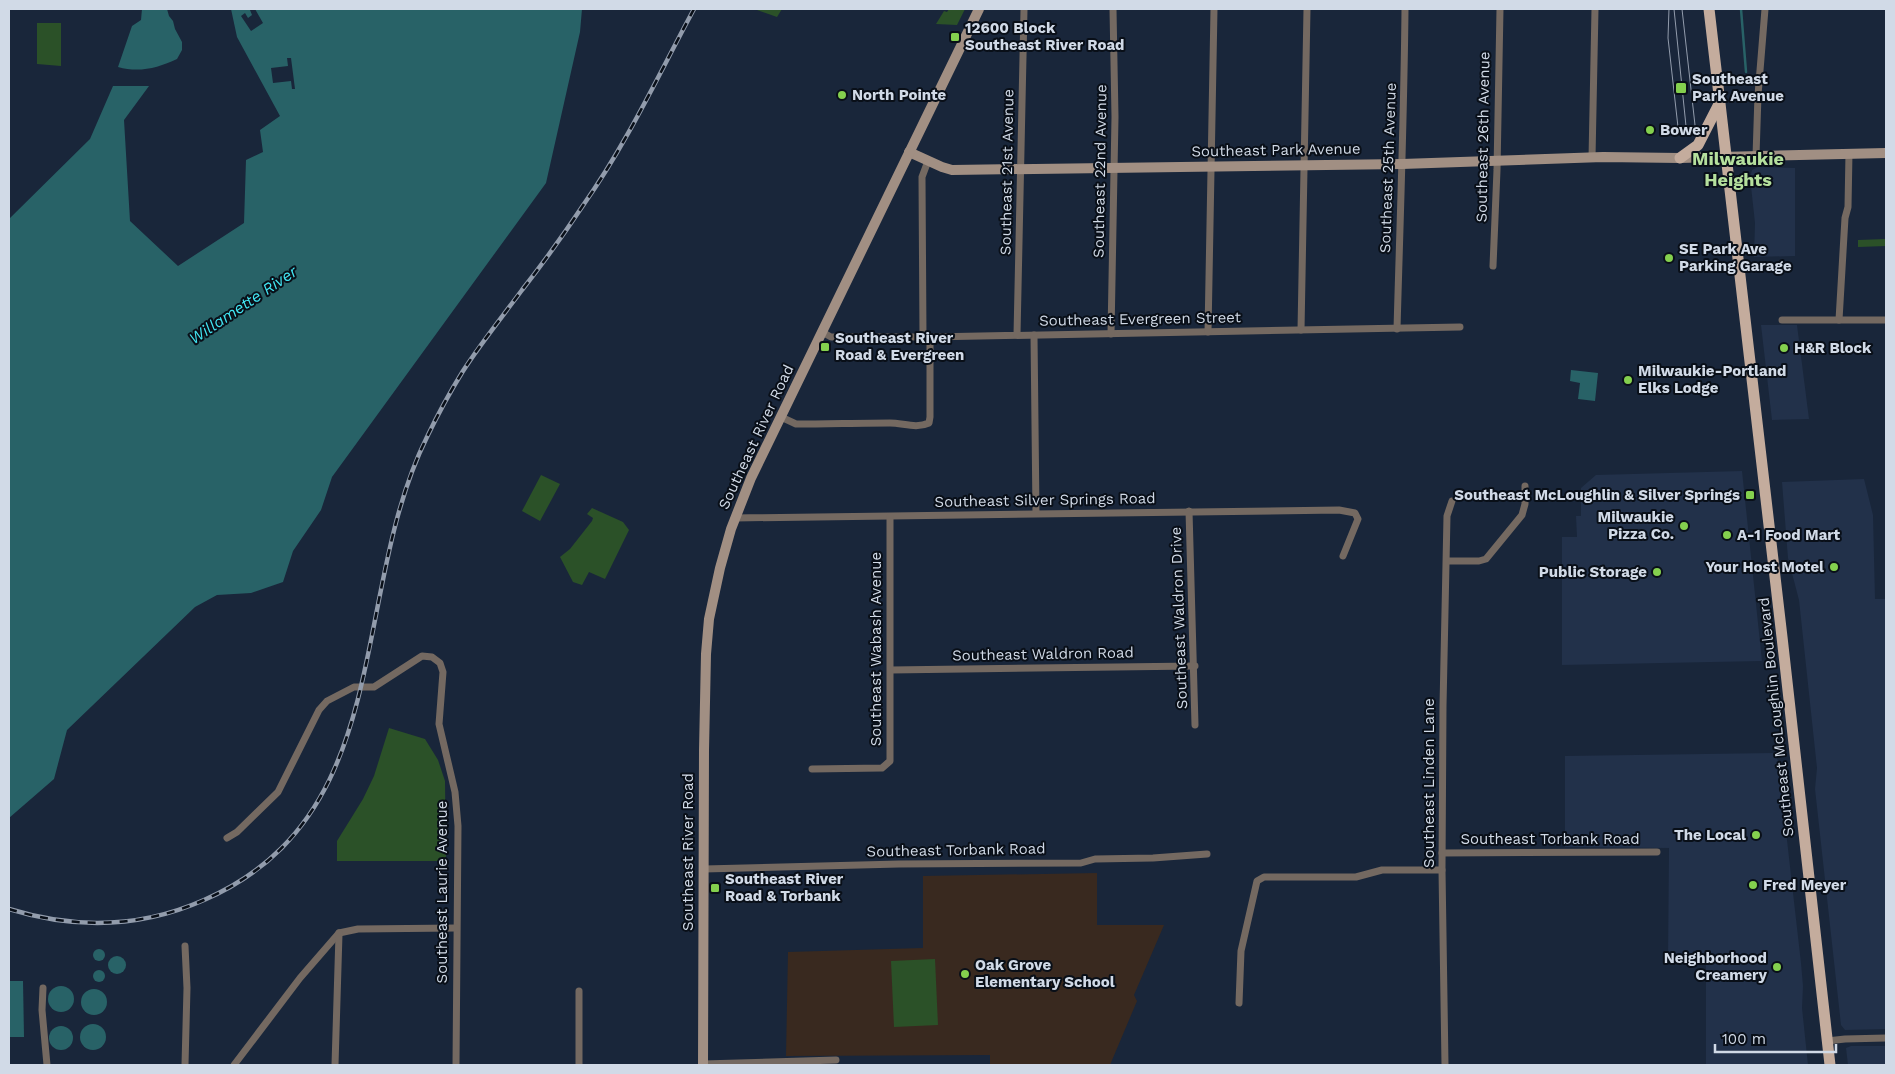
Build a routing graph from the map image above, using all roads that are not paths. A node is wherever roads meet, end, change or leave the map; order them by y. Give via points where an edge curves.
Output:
1 (979, 9) edge
2 (1113, 9) edge
3 (1214, 9) edge
4 (1307, 9) edge
5 (1405, 9) edge
6 (1500, 9) edge
7 (1595, 9) edge
8 (1709, 9) edge
9 (1765, 9) edge
10 (1024, 10) dead end
11 (1719, 104) junction
12 (909, 152) junction
13 (1849, 153) junction
14 (1886, 154) edge
15 (1756, 156) junction
16 (1726, 157) junction
17 (1592, 158) junction
18 (1680, 158) junction
19 (928, 161) junction
20 (1497, 161) junction
21 (1304, 164) junction
22 (1402, 164) junction
23 (1210, 166) junction
24 (1115, 167) junction
25 (1020, 168) junction
26 (1493, 266) dead end
27 (1782, 320) dead end
28 (1839, 320) junction
29 (1886, 320) edge
30 (1460, 327) dead end
31 (1397, 329) junction
32 (1301, 330) junction
33 (822, 332) junction
34 (1208, 332) junction
35 (1111, 334) junction
36 (1017, 335) junction
37 (1034, 335) junction
38 (926, 336) junction
39 (781, 417) junction
40 (1525, 486) dead end
41 (1452, 502) dead end
42 (1189, 511) junction
43 (1036, 513) junction
44 (890, 517) junction
45 (735, 518) junction
46 (1343, 556) dead end
47 (1447, 561) junction
48 (1195, 666) junction
49 (891, 670) junction
50 (1196, 725) dead end
51 (812, 769) dead end
52 (227, 838) dead end
53 (1657, 852) dead end
54 (1207, 854) dead end
55 (1442, 854) junction
56 (704, 869) junction
57 (1442, 870) junction
58 (456, 928) junction
59 (339, 933) junction
60 (186, 946) dead end
61 (43, 988) dead end
62 (579, 991) dead end
63 (1239, 1003) dead end
64 (1886, 1038) edge
65 (1828, 1041) junction
66 (836, 1060) dead end
67 (703, 1064) edge
68 (46, 1065) edge
69 (185, 1065) edge
70 (234, 1065) edge
71 (335, 1065) edge
72 (456, 1065) edge
73 (578, 1065) edge
74 (1445, 1065) edge
75 (1830, 1065) edge

1 - 12 street, Southeast River Road
2 - 24 street, Southeast 22nd Avenue
3 - 23 street
4 - 21 street
5 - 22 street, Southeast 25th Avenue
6 - 20 street, Southeast 26th Avenue
7 - 17 street
8 - 11 main road, Southeast McLoughlin Boulevard
9 - 15 street
10 - 25 street, Southeast 21st Avenue
11 - 16 main road, Southeast McLoughlin Boulevard
11 - 18 main road via 1698,145
12 - 19 street, Southeast Park Avenue
12 - 33 street, Southeast River Road
13 - 14 street, Southeast Park Avenue
13 - 15 street, Southeast Park Avenue
13 - 28 street
15 - 16 street, Southeast Park Avenue
16 - 18 street, Southeast Park Avenue
16 - 65 main road, Southeast McLoughlin Boulevard
17 - 18 street, Southeast Park Avenue
17 - 20 street, Southeast Park Avenue
19 - 25 street, Southeast Park Avenue via 952,170
19 - 38 street via 922,177
20 - 22 street, Southeast Park Avenue
20 - 26 street, Southeast 26th Avenue
21 - 22 street, Southeast Park Avenue
21 - 23 street, Southeast Park Avenue
21 - 32 street
22 - 31 street, Southeast 25th Avenue
23 - 24 street, Southeast Park Avenue
23 - 34 street
24 - 25 street, Southeast Park Avenue
24 - 35 street, Southeast 22nd Avenue
25 - 36 street, Southeast 21st Avenue
27 - 28 street
28 - 29 street
30 - 31 street, Southeast Evergreen Street
31 - 32 street, Southeast Evergreen Street
32 - 34 street, Southeast Evergreen Street
33 - 38 street, Southeast Evergreen Street via 831,336
33 - 39 street, Southeast River Road
34 - 35 street, Southeast Evergreen Street
35 - 37 street, Southeast Evergreen Street
36 - 37 street, Southeast Evergreen Street
36 - 38 street, Southeast Evergreen Street
37 - 43 street
38 - 39 street via 930,417 923,426 894,423 796,424
39 - 45 street, Southeast River Road
40 - 47 street via 1526,504 1522,515 1486,559
41 - 47 street, Southeast Linden Lane via 1447,516
42 - 43 street, Southeast Silver Springs Road
42 - 46 street, Southeast Silver Springs Road via 1339,510 1355,513 1358,522
42 - 48 street, Southeast Waldron Drive
43 - 44 street, Southeast Silver Springs Road
44 - 45 street, Southeast Silver Springs Road
44 - 49 street, Southeast Wabash Avenue
45 - 56 street, Southeast River Road via 716,584 707,639
47 - 55 street, Southeast Linden Lane
48 - 49 street, Southeast Waldron Road
48 - 50 street, Southeast Waldron Drive
49 - 51 street, Southeast Wabash Avenue via 890,762 882,768
52 - 58 street, Southeast Laurie Avenue via 278,792 327,700 354,687 374,687 415,659 432,657 440,663 443,672 439,724 457,806
53 - 55 street, Southeast Torbank Road
54 - 56 street, Southeast Torbank Road via 1095,859 1081,863
55 - 57 street, Southeast Linden Lane
56 - 67 street, Southeast River Road
57 - 63 street via 1382,870 1356,876 1264,877 1257,881 1241,951
57 - 74 street, Southeast Linden Lane
58 - 59 street via 358,929
58 - 72 street, Southeast Laurie Avenue
59 - 70 street via 300,978
59 - 71 street
60 - 69 street
61 - 68 street
62 - 73 street
64 - 65 street
65 - 75 main road, Southeast McLoughlin Boulevard
66 - 67 street

